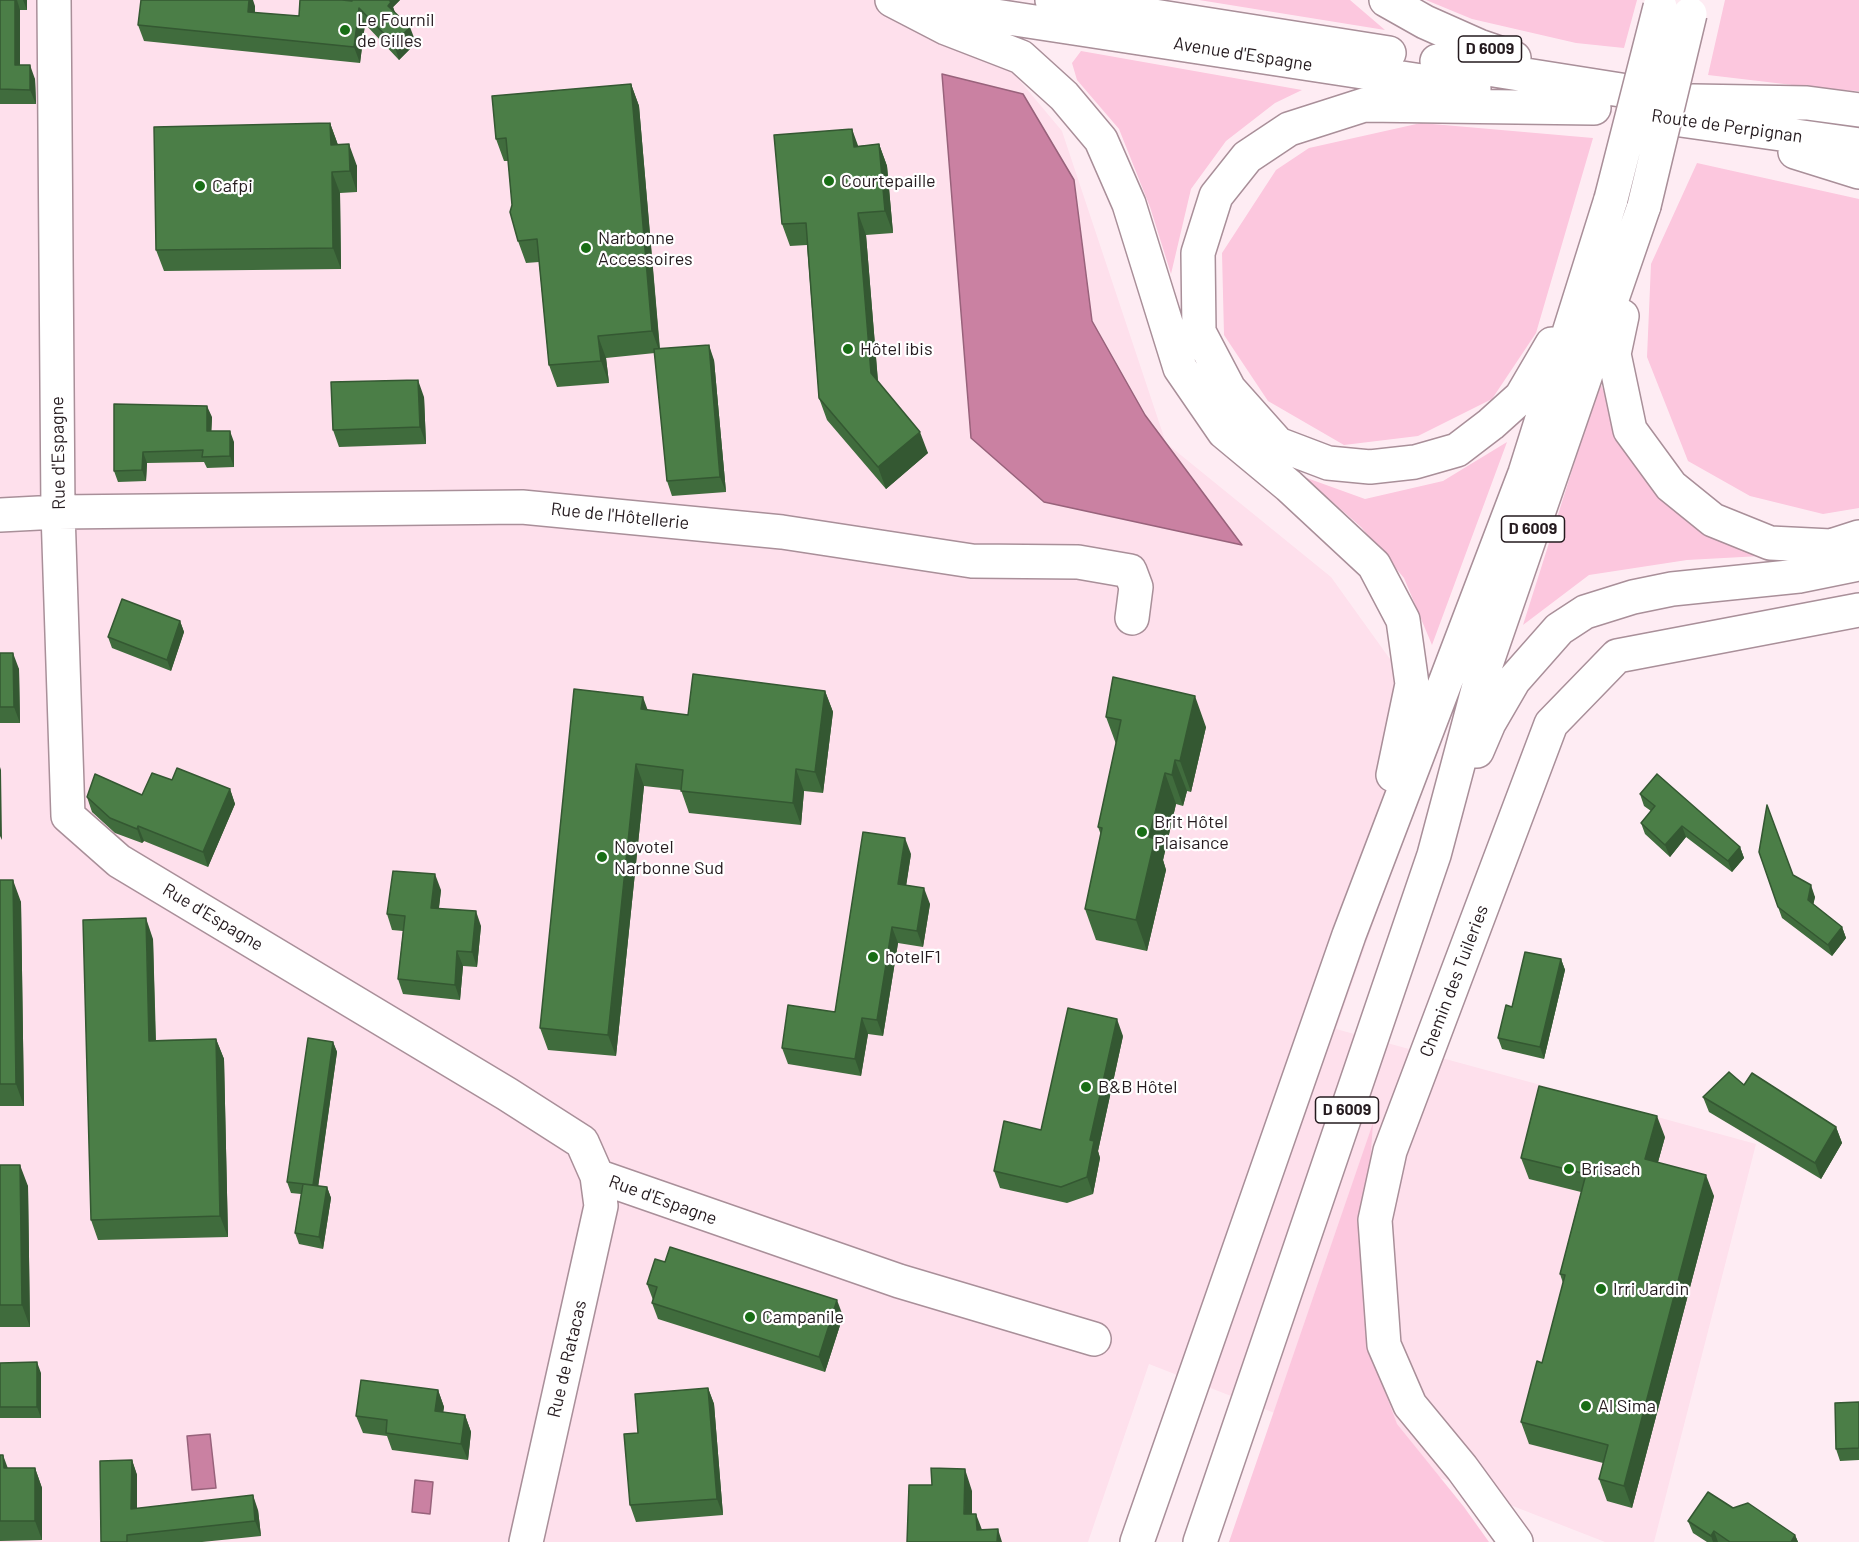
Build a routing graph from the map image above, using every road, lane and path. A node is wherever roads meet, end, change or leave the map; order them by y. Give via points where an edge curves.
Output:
1 (54, 0) edge
2 (892, 0) edge
3 (1052, 0) edge
4 (1386, 0) edge
5 (1677, 5) edge
6 (1596, 97) junction
7 (1859, 110) edge
8 (1693, 111) junction
9 (1859, 127) edge
10 (1859, 145) edge
11 (1859, 172) edge
12 (1644, 206) junction
13 (1579, 298) junction
14 (58, 512) junction
15 (0, 515) edge
16 (1859, 537) edge
17 (1859, 564) edge
18 (1859, 610) edge
19 (1132, 618) dead end
20 (1434, 855) junction
21 (1349, 935) junction
22 (597, 1176) junction
23 (1094, 1340) dead end
24 (526, 1542) edge
25 (1137, 1542) edge
26 (1200, 1542) edge
27 (1516, 1542) edge

1 - 14 main road, Rue d'Espagne
2 - 6 main road, Avenue d'Espagne
2 - 21 main road via 946,28 1021,57 1064,96 1101,140 1129,204 1180,368 1224,432 1374,565 1403,620 1412,684 1385,809
3 - 6 main road, Avenue d'Espagne
4 - 6 main road, D 6009 via 1425,22
5 - 12 main road, D 6009, bridge
5 - 13 main road, D 6009, bridge
6 - 8 main road, Route de Perpignan / D 6009
6 - 13 main road via 1364,105 1289,129 1247,157 1216,196 1198,253 1199,332 1229,389 1278,444 1328,463 1370,467 1415,462 1457,450 1521,397
7 - 8 main road via 1807,103
8 - 9 main road, Route de Perpignan / D 6009
8 - 10 main road, Route de Perpignan / D 6009
8 - 11 main road
12 - 16 main road via 1614,354 1630,430 1671,486 1713,520 1770,543 1831,546
12 - 20 main road, D 6009 via 1480,682
13 - 21 main road, D 6009 via 1525,473
14 - 15 main road
14 - 19 main road, Rue de l'Hôtellerie via 522,507 782,532 972,561 1078,562 1130,571 1137,587
14 - 22 main road, Rue d'Espagne via 68,816 119,861 582,1142
17 - 20 main road via 1799,576 1672,589 1633,597 1586,612 1559,629 1514,680 1489,723
18 - 27 main road, Chemin des Tuileries via 1617,656 1551,724 1390,1151 1375,1220 1384,1345 1410,1405
20 - 26 main road, D 6009
21 - 25 main road, D 6009
22 - 23 main road, Rue d'Espagne via 899,1281
22 - 24 main road, Rue de Ratacas via 601,1206

